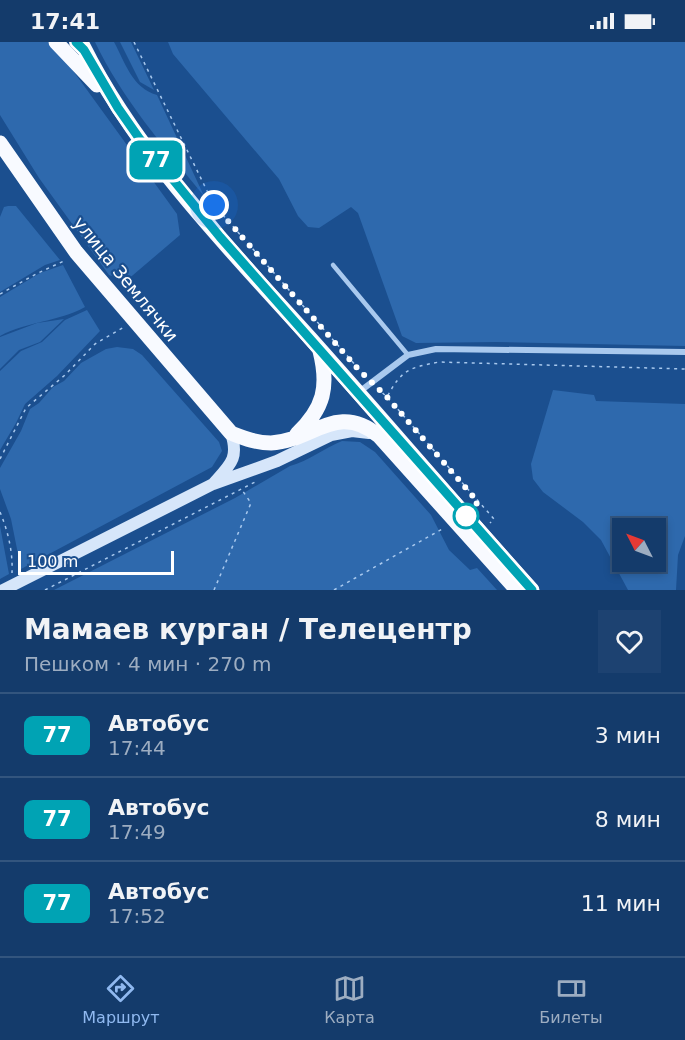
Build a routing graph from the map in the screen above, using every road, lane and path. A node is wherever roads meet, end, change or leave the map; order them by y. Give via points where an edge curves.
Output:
1 (56, 42) edge
2 (134, 42) edge
3 (80, 44) edge
4 (118, 108) junction
5 (0, 143) edge
6 (76, 252) junction
7 (333, 264) dead end
8 (0, 294) edge
9 (134, 321) junction
10 (319, 348) junction
11 (685, 352) edge
12 (408, 355) junction
13 (685, 369) edge
14 (371, 381) junction
15 (358, 392) junction
16 (387, 397) junction
17 (231, 433) junction
18 (295, 436) junction
19 (379, 436) junction
20 (0, 459) edge
21 (260, 480) dead end
22 (213, 484) junction
23 (242, 490) junction
24 (0, 512) edge
25 (445, 528) dead end
26 (479, 532) junction
27 (9, 588) edge
28 (45, 590) edge
29 (214, 590) edge
30 (334, 590) edge
31 (517, 590) edge
32 (532, 590) edge

1 - 4 highway
2 - 14 path via 214,205
3 - 4 highway
4 - 10 highway via 220,237
5 - 6 highway, улица Землячки
6 - 8 path via 66,261
6 - 9 highway, улица Землячки
7 - 12 lane
9 - 17 highway, улица Землячки
9 - 20 path via 95,344 26,408
10 - 15 highway
10 - 18 highway via 325,373 323,394 310,422
11 - 12 street via 436,349
12 - 14 street
13 - 16 path via 439,362 413,367 396,380
14 - 15 street
14 - 16 path
15 - 26 highway
16 - 26 path via 494,519
17 - 18 highway via 272,443
17 - 22 main road via 236,448 233,460
18 - 19 highway via 348,421 368,426
19 - 22 main road via 342,431 277,461
19 - 31 highway
21 - 23 path
22 - 27 main road
23 - 28 path
23 - 29 path via 252,502
24 - 27 path via 12,562
25 - 30 path
26 - 32 highway

